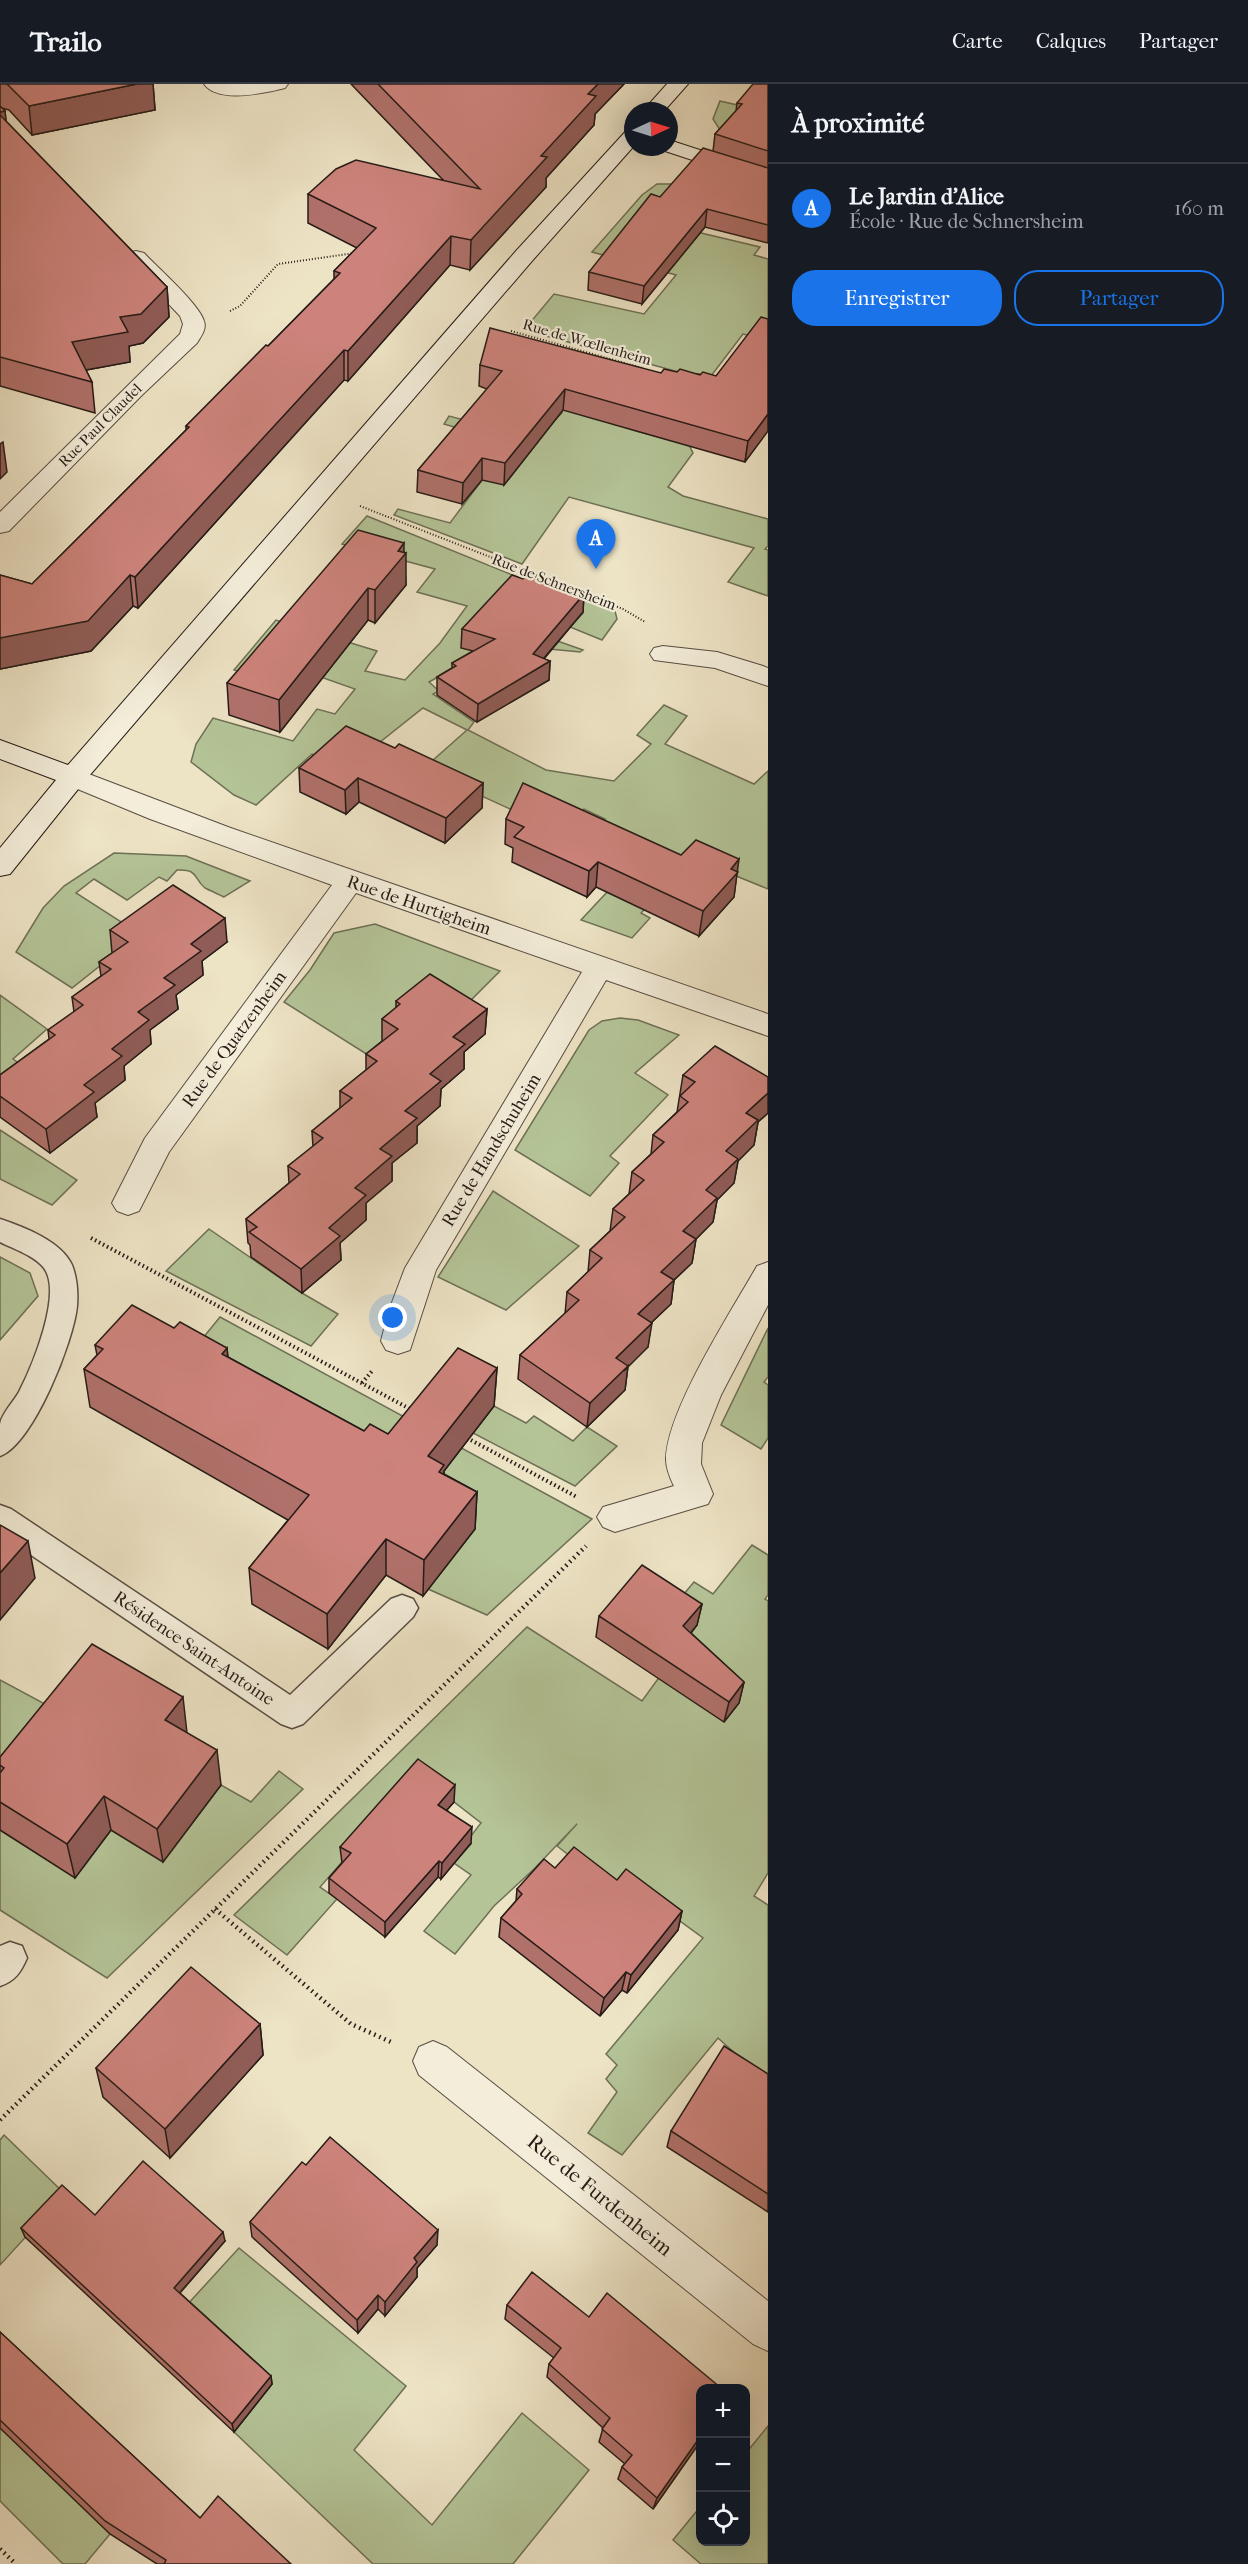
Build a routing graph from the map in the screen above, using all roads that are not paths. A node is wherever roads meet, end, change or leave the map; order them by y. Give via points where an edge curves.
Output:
1 (214, 84) edge
2 (278, 84) edge
3 (678, 84) edge
4 (661, 102) edge
5 (624, 145) edge
6 (678, 149) edge
7 (768, 179) edge
8 (122, 243) edge
9 (0, 526) edge
10 (663, 654) road end
11 (768, 678) edge
12 (0, 748) edge
13 (73, 777) junction
14 (0, 867) edge
15 (350, 881) junction
16 (600, 966) junction
17 (768, 1025) edge
18 (128, 1203) dead end
19 (0, 1230) edge
20 (768, 1275) edge
21 (398, 1341) dead end
22 (0, 1444) edge
23 (615, 1517) road end
24 (0, 1518) edge
25 (402, 1608) dead end
26 (433, 2061) road end
27 (768, 2329) edge

1 - 2 street via 241,90
3 - 4 street
5 - 13 street
6 - 7 street
8 - 9 street, Rue Paul Claudel via 195,321 194,328 189,338
10 - 11 street via 732,662
12 - 13 street, Rue de Hurtigheim
13 - 14 street
13 - 15 street, Rue de Hurtigheim
15 - 16 street, Rue de Hurtigheim
15 - 18 street, Rue de Quatzenheim via 156,1146
16 - 17 street, Rue de Hurtigheim
16 - 21 street, Rue de Handschuheim via 421,1268
19 - 22 lane via 41,1250 58,1265 64,1286 62,1317 49,1356 29,1403
20 - 23 street via 699,1406 685,1442 687,1480 696,1494
24 - 25 lane, Résidence Saint-Antoine via 292,1714
26 - 27 street, Rue de Furdenheim

